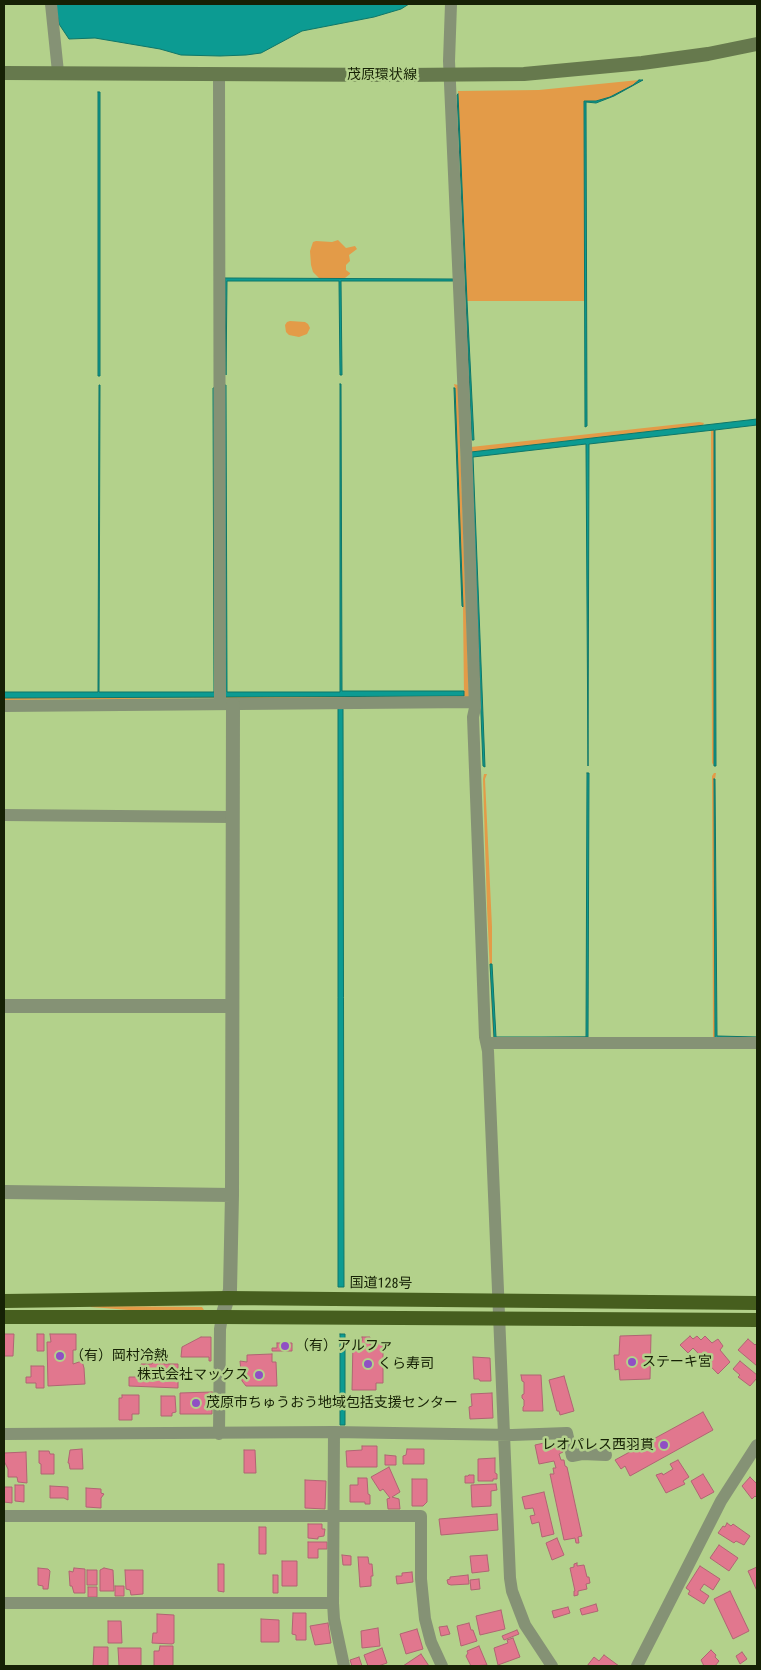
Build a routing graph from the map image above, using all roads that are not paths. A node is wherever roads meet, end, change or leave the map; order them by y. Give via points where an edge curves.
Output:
1 (50, 4) edge
2 (450, 4) edge
3 (757, 44) edge
4 (58, 72) junction
5 (4, 73) edge
6 (219, 74) junction
7 (450, 74) junction
8 (474, 702) junction
9 (227, 704) junction
10 (4, 706) edge
11 (4, 815) edge
12 (232, 816) junction
13 (4, 1006) edge
14 (232, 1006) junction
15 (487, 1043) junction
16 (757, 1043) edge
17 (4, 1192) edge
18 (232, 1195) junction
19 (228, 1298) junction
20 (4, 1301) edge
21 (498, 1302) junction
22 (757, 1303) edge
23 (222, 1317) junction
24 (4, 1318) edge
25 (499, 1318) junction
26 (757, 1320) edge
27 (334, 1432) junction
28 (4, 1434) edge
29 (219, 1434) junction
30 (505, 1434) junction
31 (757, 1444) edge
32 (606, 1455) dead end
33 (4, 1516) edge
34 (334, 1516) junction
35 (4, 1603) edge
36 (333, 1603) junction
37 (344, 1666) edge
38 (442, 1666) edge
39 (552, 1666) edge
40 (637, 1666) edge

1 - 4 street
2 - 7 street
3 - 7 main road, 茂原環状線 via 676,59 606,67 524,74
4 - 5 main road, 茂原環状線
4 - 6 main road, 茂原環状線
6 - 7 main road, 茂原環状線
6 - 9 street
7 - 8 street
8 - 9 street
8 - 15 street
9 - 10 street
9 - 12 street
11 - 12 street
12 - 14 street
13 - 14 street
14 - 18 street
15 - 16 street
15 - 21 street
17 - 18 street
18 - 19 street
19 - 20 highway, 国道128号
19 - 21 highway, 国道128号
19 - 23 street
21 - 22 highway, 国道128号
21 - 25 street
23 - 24 highway
23 - 25 highway
23 - 29 street
25 - 26 highway
25 - 30 street
27 - 29 street
27 - 30 street
27 - 34 street
28 - 29 street
30 - 32 street via 566,1433 572,1456
30 - 39 street via 511,1585 525,1625
31 - 40 street via 721,1501
33 - 34 street
34 - 36 street
34 - 38 street via 421,1516 425,1619
35 - 36 street
36 - 37 street

